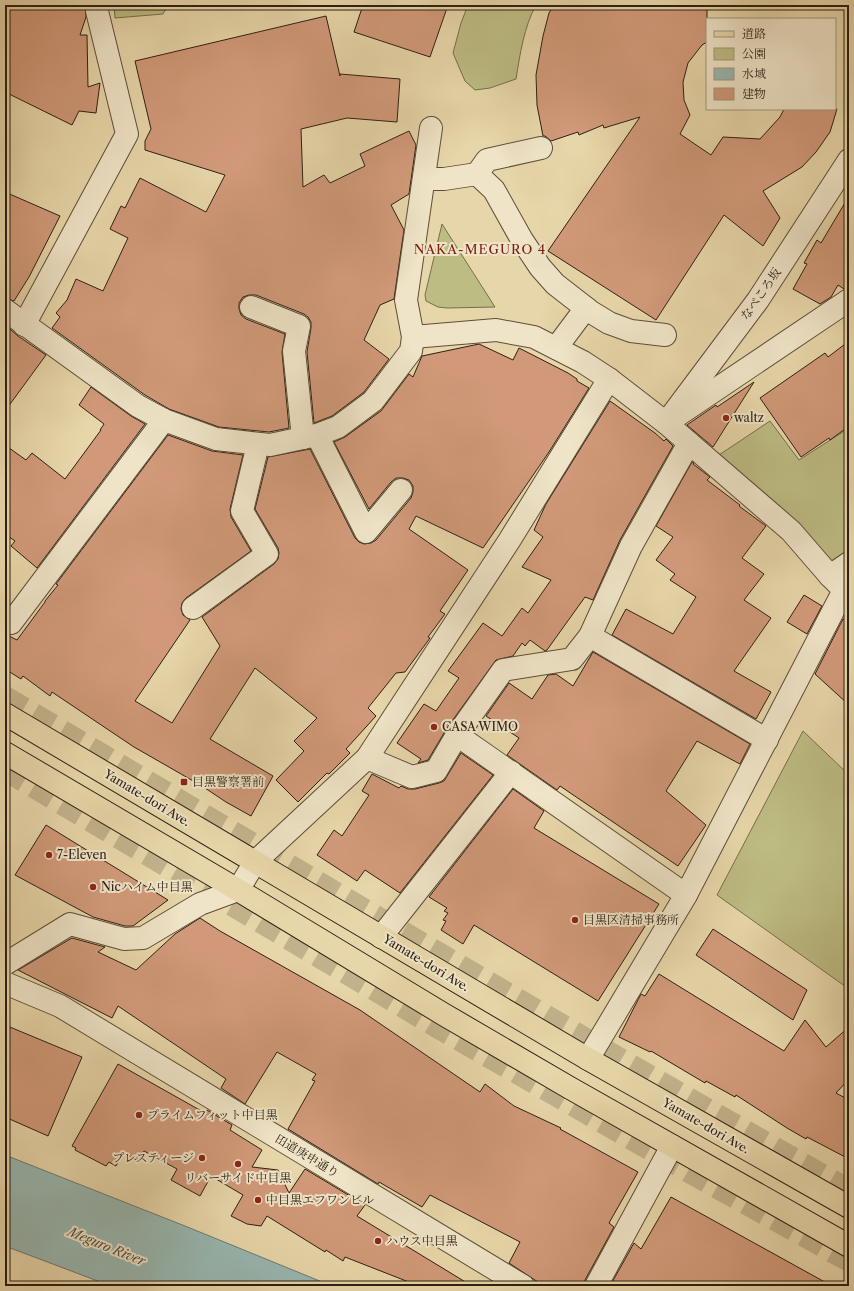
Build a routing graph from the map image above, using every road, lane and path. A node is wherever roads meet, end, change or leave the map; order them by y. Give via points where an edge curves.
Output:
1 (98, 5) edge
2 (431, 128) dead end
3 (541, 148) dead end
4 (849, 160) edge
5 (477, 174) junction
6 (424, 179) junction
7 (849, 300) edge
8 (251, 307) dead end
9 (586, 308) junction
10 (5, 310) edge
11 (24, 325) junction
12 (665, 335) dead end
13 (413, 337) junction
14 (556, 348) junction
15 (609, 379) junction
16 (164, 420) junction
17 (666, 423) junction
18 (310, 437) junction
19 (258, 444) junction
20 (689, 444) junction
21 (401, 490) dead end
22 (849, 563) edge
23 (841, 587) edge
24 (193, 608) dead end
25 (11, 623) dead end
26 (590, 636) junction
27 (5, 714) edge
28 (457, 735) junction
29 (766, 740) junction
30 (5, 753) edge
31 (367, 758) junction
32 (510, 772) junction
33 (255, 862) junction
34 (238, 890) junction
35 (686, 895) junction
36 (381, 937) junction
37 (5, 964) edge
38 (5, 983) edge
39 (588, 1060) junction
40 (672, 1146) junction
41 (849, 1207) edge
42 (849, 1246) edge
43 (523, 1286) edge
44 (596, 1286) edge

1 - 11 street via 97,11 127,134
2 - 6 street
3 - 5 street via 487,160
4 - 17 street, なべころ坂 via 758,300
5 - 6 street
5 - 9 street via 494,190 540,267 555,284
6 - 13 street via 406,300
7 - 17 street
8 - 18 street via 299,326 294,351
9 - 12 street via 609,323 631,331
9 - 14 street
10 - 11 street
11 - 16 street via 138,406
13 - 14 street via 496,330 534,337
13 - 18 street via 411,351 373,401 338,427
14 - 15 street
15 - 17 street
15 - 31 street via 508,541
16 - 19 street via 216,439
16 - 25 street
17 - 20 street
18 - 19 street via 270,445
18 - 21 street via 366,532
19 - 24 street via 242,511 267,554
20 - 23 street via 791,531
20 - 26 street via 631,546
22 - 23 street
23 - 29 street
26 - 28 street via 572,659 503,670
26 - 29 street
27 - 33 main road, Yamate-dori Ave.
28 - 31 street via 436,771 412,777
28 - 32 street
29 - 35 street
30 - 34 main road
31 - 33 street
32 - 35 street
32 - 36 street
33 - 34 street
33 - 36 main road, Yamate-dori Ave.
34 - 37 street via 200,904 143,938 124,939 70,924
34 - 40 main road via 450,1018
35 - 39 street
36 - 39 main road, Yamate-dori Ave.
38 - 43 street, 田道庚申通り via 60,1006
39 - 41 main road, Yamate-dori Ave.
40 - 42 main road
40 - 44 street

